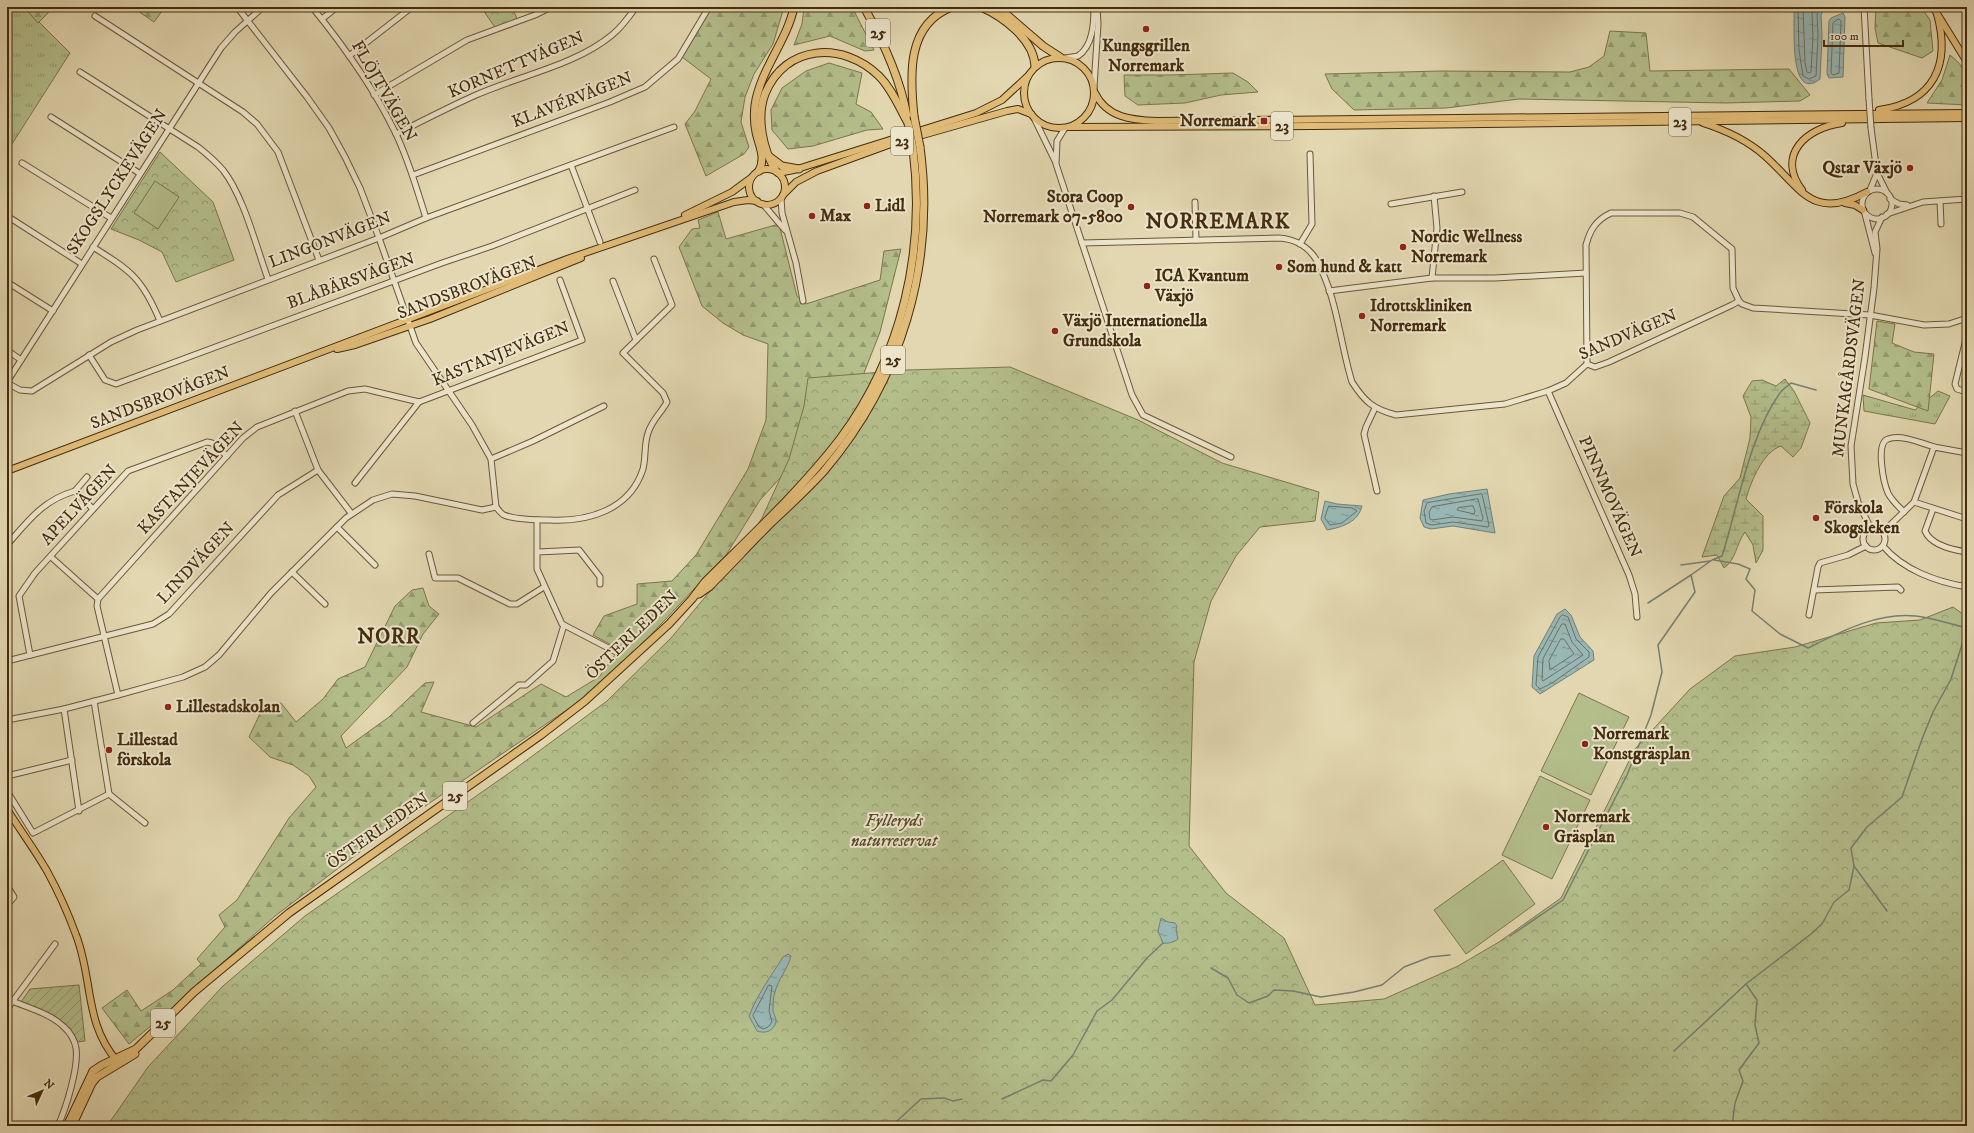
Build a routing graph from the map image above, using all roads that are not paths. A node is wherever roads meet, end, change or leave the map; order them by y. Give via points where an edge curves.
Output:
1 (238, 7) edge
2 (263, 7) edge
3 (312, 7) edge
4 (337, 7) edge
5 (412, 7) edge
6 (551, 7) edge
7 (636, 7) edge
8 (709, 7) edge
9 (794, 7) edge
10 (864, 7) edge
11 (869, 7) edge
12 (952, 7) edge
13 (981, 7) edge
14 (998, 7) edge
15 (1094, 7) edge
16 (1098, 7) edge
17 (1864, 7) edge
18 (1933, 7) edge
19 (1938, 14) junction
20 (95, 16) dead end
21 (322, 19) junction
22 (248, 20) junction
23 (349, 56) junction
24 (1063, 58) junction
25 (1967, 62) edge
26 (1035, 66) junction
27 (80, 72) dead end
28 (1028, 76) junction
29 (198, 82) junction
30 (1094, 90) junction
31 (374, 95) junction
32 (1862, 113) junction
33 (1967, 113) edge
34 (914, 116) junction
35 (1032, 116) junction
36 (51, 117) dead end
37 (1967, 118) edge
38 (1865, 120) junction
39 (908, 122) junction
40 (1697, 122) junction
41 (674, 127) dead end
42 (1067, 127) junction
43 (168, 128) junction
44 (396, 134) junction
45 (916, 148) junction
46 (1310, 154) dead end
47 (768, 155) junction
48 (22, 163) dead end
49 (1056, 164) junction
50 (571, 166) junction
51 (799, 169) junction
52 (759, 171) junction
53 (777, 172) junction
54 (139, 173) junction
55 (1877, 173) junction
56 (413, 175) junction
57 (751, 178) junction
58 (634, 190) dead end
59 (1868, 191) junction
60 (1462, 192) dead end
61 (1805, 195) junction
62 (1434, 196) junction
63 (782, 197) junction
64 (1889, 197) junction
65 (1967, 199) edge
66 (1940, 201) junction
67 (1195, 202) dead end
68 (760, 203) junction
69 (1844, 203) junction
70 (1391, 204) dead end
71 (1910, 205) junction
72 (587, 208) junction
73 (1864, 211) junction
74 (7, 216) edge
75 (1884, 216) junction
76 (111, 218) junction
77 (426, 218) junction
78 (666, 224) junction
79 (1941, 224) dead end
80 (787, 233) junction
81 (379, 238) junction
82 (1196, 240) junction
83 (600, 242) dead end
84 (1082, 243) junction
85 (1300, 244) junction
86 (93, 247) junction
87 (595, 251) junction
88 (1875, 254) junction
89 (654, 259) dead end
90 (319, 260) junction
91 (82, 264) junction
92 (1586, 273) junction
93 (1432, 278) junction
94 (268, 279) junction
95 (560, 280) dead end
96 (393, 281) junction
97 (613, 281) dead end
98 (7, 282) edge
99 (1329, 291) junction
100 (802, 301) dead end
101 (1739, 301) junction
102 (53, 311) junction
103 (1870, 315) junction
104 (1967, 318) edge
105 (407, 319) junction
106 (160, 321) junction
107 (410, 327) junction
108 (1967, 335) edge
109 (636, 340) junction
110 (7, 350) edge
111 (324, 352) junction
112 (90, 355) junction
113 (21, 360) junction
114 (1587, 364) junction
115 (7, 382) edge
116 (450, 391) junction
117 (1548, 391) junction
118 (1967, 392) edge
119 (419, 402) junction
120 (604, 406) dead end
121 (1375, 408) junction
122 (295, 411) junction
123 (1934, 447) junction
124 (1967, 453) edge
125 (227, 456) junction
126 (1231, 457) dead end
127 (490, 459) junction
128 (318, 470) junction
129 (7, 471) edge
130 (87, 477) dead end
131 (354, 483) dead end
132 (75, 491) junction
133 (1377, 492) dead end
134 (1914, 502) junction
135 (496, 507) junction
136 (93, 508) junction
137 (1933, 509) junction
138 (1904, 512) junction
139 (351, 513) junction
140 (1967, 519) edge
141 (536, 520) junction
142 (337, 527) junction
143 (1871, 529) junction
144 (1883, 532) junction
145 (7, 545) edge
146 (1866, 546) junction
147 (1883, 546) junction
148 (538, 552) junction
149 (1967, 552) edge
150 (429, 554) dead end
151 (51, 556) junction
152 (375, 564) dead end
153 (292, 572) junction
154 (600, 584) dead end
155 (1967, 586) edge
156 (544, 587) junction
157 (1814, 590) junction
158 (1901, 590) dead end
159 (98, 599) junction
160 (325, 604) dead end
161 (1809, 615) dead end
162 (1637, 617) dead end
163 (564, 625) junction
164 (104, 637) junction
165 (616, 652) dead end
166 (30, 655) junction
167 (7, 660) edge
168 (118, 695) junction
169 (94, 701) junction
170 (64, 709) junction
171 (7, 720) edge
172 (473, 722) dead end
173 (72, 760) junction
174 (7, 776) edge
175 (7, 791) edge
176 (109, 794) junction
177 (7, 809) edge
178 (79, 811) junction
179 (145, 823) dead end
180 (7, 886) edge
181 (7, 905) edge
182 (55, 944) dead end
183 (7, 996) edge
184 (12, 1001) junction
185 (7, 1009) edge
186 (117, 1062) junction
187 (58, 1126) edge
188 (67, 1126) edge
189 (72, 1126) edge

1 - 22 street
2 - 22 street, SKOGSLYCKEVÄGEN
3 - 21 street, FLÖJTVÄGEN
4 - 21 street
5 - 23 street
6 - 31 street via 467,40
7 - 44 street, KORNETTVÄGEN via 612,35 592,48 476,95
8 - 56 street, KLAVÉRVÄGEN via 678,59 645,87
9 - 52 highway via 784,38 755,103 754,123 763,159
10 - 39 highway, 25 via 882,40 897,77
11 - 34 highway, 25 via 895,59
12 - 34 highway via 931,21 914,52 911,84
13 - 26 highway via 996,14 1025,40 1033,53
14 - 24 highway, 23 via 1042,46
15 - 24 street via 1092,31 1085,50 1078,56
16 - 30 street
17 - 55 street, bridge via 1871,128
18 - 19 main road
19 - 25 main road
19 - 32 main road via 1943,52 1931,83 1906,103 1889,109
20 - 29 street
21 - 23 street, FLÖJTVÄGEN
22 - 29 street, SKOGSLYCKEVÄGEN via 220,48
22 - 81 street via 329,128 360,188
23 - 31 street, FLÖJTVÄGEN
24 - 26 main road via 1047,59
24 - 30 main road, 23 via 1082,66 1090,76
26 - 28 main road
27 - 43 street
28 - 35 main road via 1024,99
28 - 51 main road via 1002,100 976,113
29 - 43 street, SKOGSLYCKEVÄGEN
29 - 90 street via 243,112 269,140 284,167
30 - 32 main road, 23 via 1101,105 1111,112 1157,122
30 - 42 main road via 1092,106 1085,116
31 - 44 street, FLÖJTVÄGEN
32 - 33 main road, 23
34 - 45 highway, ÖSTERLEDEN / 25, bridge
35 - 42 main road, 23 via 1045,125
35 - 49 street
35 - 63 main road, 23 via 1018,109 1007,111 890,144 809,174 796,182
36 - 54 street
37 - 38 main road, 23
38 - 40 main road, 23
38 - 61 main road via 1820,128 1800,143 1794,156 1793,172 1798,186
39 - 45 highway, ÖSTERLEDEN / 25, bridge
39 - 47 highway via 886,84 866,65 846,56 828,52 813,53 781,70 765,95 761,116
40 - 42 main road, 23
40 - 61 main road via 1730,133 1749,144
41 - 50 street, LINGONVÄGEN
42 - 49 street via 1057,142
43 - 54 street, SKOGSLYCKEVÄGEN
43 - 94 street via 212,158 227,177 239,198
44 - 56 street, FLÖJTVÄGEN
45 - 186 highway, ÖSTERLEDEN / 25 via 924,203 923,239 918,274 901,339 881,387 847,442 809,488 709,587 692,599 641,650 584,701 541,735 319,890 194,992 136,1049
46 - 85 street via 1312,224
47 - 51 highway via 782,166
47 - 53 highway
48 - 76 street
49 - 84 street
50 - 72 street
50 - 77 street, LINGONVÄGEN
51 - 53 main road
52 - 53 main road via 767,169
52 - 57 main road
53 - 63 main road via 785,183
54 - 76 street, SKOGSLYCKEVÄGEN
55 - 59 street
55 - 64 street
56 - 77 street, FLÖJTVÄGEN
57 - 68 main road via 750,191
57 - 78 main road, SANDSBROVÄGEN via 732,192
58 - 72 street, BLÅBÄRSVÄGEN
59 - 64 street via 1880,189
59 - 69 main road
59 - 73 street via 1862,201
60 - 62 street
61 - 69 main road via 1824,203
62 - 70 street
62 - 93 street via 1437,228
63 - 68 main road, 23 via 771,204
63 - 80 street
64 - 71 street via 1899,204
64 - 75 street via 1890,209
65 - 66 street
66 - 71 street
66 - 79 street
67 - 82 street
68 - 78 main road, SANDSBROVÄGEN via 734,202
68 - 80 street
69 - 73 main road via 1852,204
71 - 75 street
72 - 83 street
72 - 96 street, BLÅBÄRSVÄGEN via 492,246
73 - 75 street via 1873,218
73 - 88 street, MUNKAGÅRDSVÄGEN
74 - 91 street
75 - 88 street, MUNKAGÅRDSVÄGEN via 1875,232
76 - 86 street, SKOGSLYCKEVÄGEN
77 - 81 street, LINGONVÄGEN
78 - 87 main road, SANDSBROVÄGEN
80 - 100 street via 796,262
81 - 90 street, LINGONVÄGEN
81 - 96 street
82 - 84 street
82 - 85 street via 1280,238 1291,239
84 - 126 street via 1132,395 1143,415
85 - 99 street via 1317,261
86 - 91 street, SKOGSLYCKEVÄGEN
86 - 106 street via 124,266 137,279 150,298
87 - 105 main road, SANDSBROVÄGEN
87 - 107 main road, SANDSBROVÄGEN via 570,264
88 - 103 street, MUNKAGÅRDSVÄGEN
89 - 109 street via 672,305
90 - 94 street, LINGONVÄGEN
91 - 102 street, SKOGSLYCKEVÄGEN
92 - 93 street via 1495,278
92 - 101 street via 1586,245 1590,231 1601,218 1611,213 1680,213 1693,217 1732,249 1733,288
92 - 114 street
93 - 99 street
94 - 106 street, LINGONVÄGEN
95 - 116 street, KASTANJEVÄGEN via 582,340
96 - 105 street
96 - 112 street, BLÅBÄRSVÄGEN via 116,384 105,380
97 - 109 street
98 - 102 street
99 - 121 street via 1352,382 1362,397
101 - 103 street via 1753,308
101 - 114 street, SANDVÄGEN via 1609,362 1595,367
102 - 113 street, SKOGSLYCKEVÄGEN
103 - 104 street via 1924,325 1949,324
103 - 143 street, MUNKAGÅRDSVÄGEN via 1851,446 1851,468 1858,502
105 - 107 street
105 - 111 main road, SANDSBROVÄGEN
106 - 112 street, LINGONVÄGEN via 111,342
107 - 111 main road, SANDSBROVÄGEN
107 - 116 street via 422,354
108 - 118 street via 1955,384 1957,389
109 - 141 street via 623,353 663,393 667,402 653,420 648,432 643,467 638,481 610,510 586,518
110 - 113 street
111 - 129 main road, SANDSBROVÄGEN
112 - 115 street, LINGONVÄGEN via 32,391 20,390
113 - 115 street, SKOGSLYCKEVÄGEN
114 - 117 street, SANDVÄGEN via 1566,382
116 - 119 street, KASTANJEVÄGEN
116 - 127 street via 483,442
117 - 121 street, SANDVÄGEN via 1505,404 1396,415
117 - 162 street, PINNMOVÄGEN via 1629,575 1635,594
119 - 122 street, KASTANJEVÄGEN via 365,390 348,391
119 - 131 street
120 - 127 street
121 - 133 street via 1364,434
122 - 125 street, KASTANJEVÄGEN via 257,427
122 - 128 street
123 - 124 street
123 - 134 street
123 - 138 street via 1897,438 1889,438 1882,446 1887,492
125 - 136 street, APELVÄGEN via 212,443 207,442 128,471
125 - 159 street, KASTANJEVÄGEN
127 - 135 street
128 - 139 street
128 - 164 street, LINDVÄGEN via 278,495 169,614 153,624
130 - 132 street
132 - 136 street
132 - 145 street via 46,503
134 - 137 street
134 - 138 street
135 - 139 street via 482,510 415,496 392,494 373,500
135 - 141 street via 504,515
136 - 151 street, APELVÄGEN
137 - 140 street
137 - 149 street via 1925,531 1927,535 1942,545
138 - 144 street
139 - 142 street
141 - 148 street
142 - 152 street
142 - 153 street
143 - 144 street
143 - 146 street via 1864,534
144 - 147 street
146 - 147 street via 1874,550
146 - 157 street via 1848,555 1820,563
147 - 155 street via 1900,561 1926,576
148 - 154 street via 579,550 600,577
148 - 156 street via 537,569
150 - 156 street via 435,578 458,578 510,604 517,604
151 - 159 street
151 - 166 street, APELVÄGEN via 19,596
153 - 160 street
153 - 168 street via 219,655 205,667 183,677
156 - 163 street
157 - 158 street via 1898,587
157 - 161 street
159 - 164 street via 97,606
163 - 165 street
163 - 172 street via 553,661 526,685 519,685
164 - 166 street, LINDVÄGEN
164 - 168 street
166 - 167 street, LINDVÄGEN
168 - 169 street
169 - 170 street
169 - 176 street
170 - 171 street
170 - 173 street
173 - 174 street
173 - 178 street
175 - 178 street via 33,833
176 - 178 street
176 - 179 street
177 - 186 main road via 46,870 66,910 82,956 98,1032 105,1047
180 - 181 street via 14,897
182 - 184 street
183 - 184 street
184 - 185 street
184 - 187 street via 57,1021 65,1027 75,1043 76,1061
186 - 188 highway, ÖSTERLEDEN / 25 via 93,1071
186 - 189 highway, ÖSTERLEDEN / 25 via 92,1083

